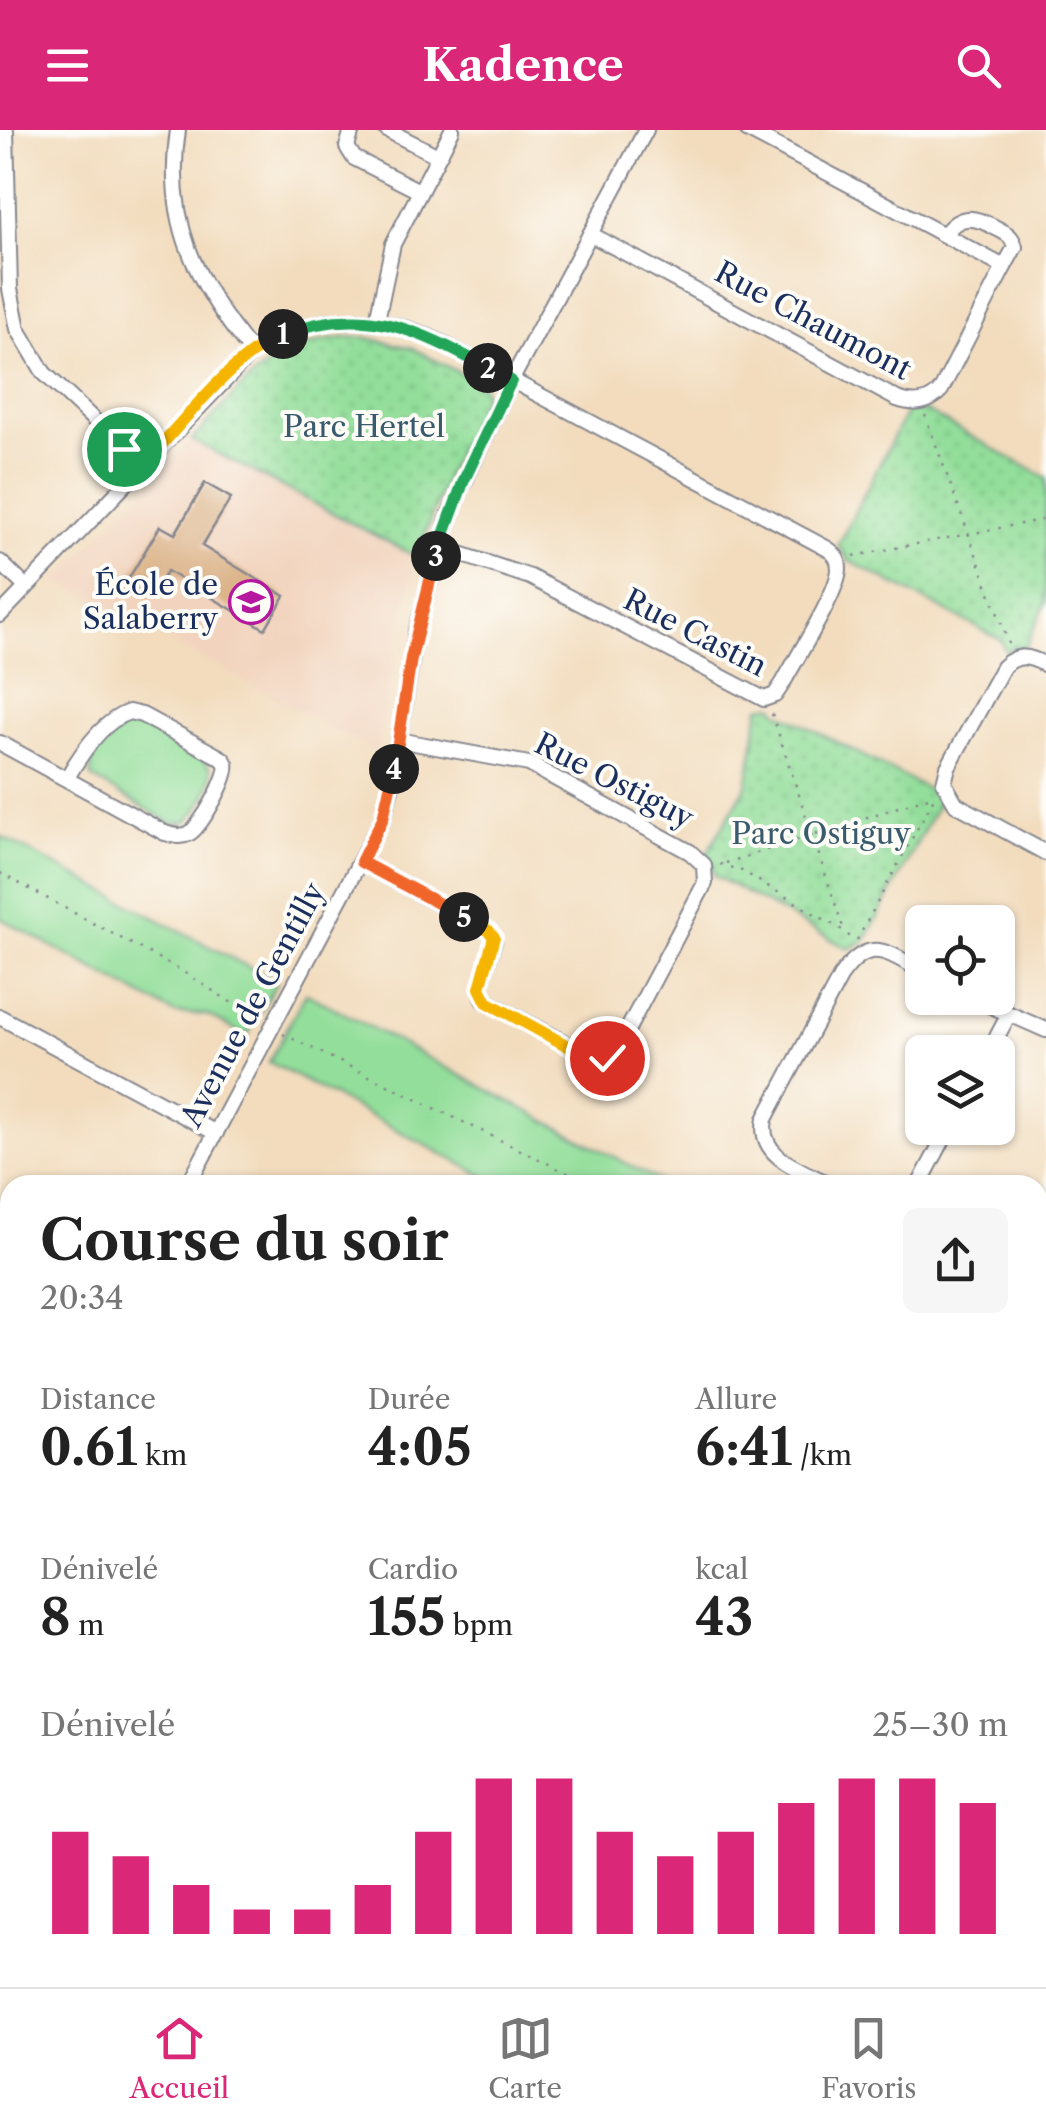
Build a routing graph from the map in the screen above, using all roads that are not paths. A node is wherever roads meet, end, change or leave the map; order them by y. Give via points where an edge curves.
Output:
1 (6, 130) edge
2 (178, 130) edge
3 (352, 130) edge
4 (387, 130) edge
5 (452, 130) edge
6 (646, 130) edge
7 (748, 130) edge
8 (438, 156) junction
9 (419, 191) junction
10 (590, 234) junction
11 (944, 235) junction
12 (1004, 267) junction
13 (377, 320) junction
14 (252, 352) junction
15 (511, 381) junction
16 (142, 466) junction
17 (438, 547) junction
18 (0, 562) edge
19 (26, 586) junction
20 (0, 614) edge
21 (1046, 665) edge
22 (398, 740) junction
23 (0, 744) edge
24 (67, 778) junction
25 (1046, 853) edge
26 (361, 862) junction
27 (905, 962) edge
28 (1011, 1015) edge
29 (0, 1018) edge
30 (1046, 1030) edge
31 (216, 1132) junction
32 (940, 1145) edge
33 (193, 1175) edge
34 (813, 1175) edge
35 (923, 1175) edge

1 - 16 street via 10,289 18,329 44,373
2 - 14 street via 176,188 187,248 213,304
3 - 9 street via 347,147 354,158
4 - 8 street
5 - 8 street
6 - 10 street, Avenue de Gentilly
7 - 11 street
8 - 9 street
9 - 13 street via 393,244
10 - 12 street, Rue Chaumont via 897,398 921,402 941,390
10 - 15 street, Avenue de Gentilly
11 - 12 street
11 - 12 street via 958,220 974,217 1010,236 1015,246
13 - 14 street via 312,324
13 - 15 street via 430,337
14 - 16 street
15 - 17 street, Avenue de Gentilly
15 - 17 street, Rue Castin via 828,549 838,558 832,591 768,699 530,577
16 - 19 street
17 - 22 street, Avenue de Gentilly
18 - 19 street
19 - 20 street
21 - 25 street via 1014,658 995,678 948,767 942,793
22 - 26 street, Avenue de Gentilly via 387,806
22 - 26 street, Rue Ostiguy via 529,764 690,852 705,868 704,887 619,1046 596,1060 484,1000 480,983 494,941 489,931
23 - 24 street
24 - 24 street via 114,720 132,712 221,758 227,768 198,827 181,836
26 - 31 street, Avenue de Gentilly
27 - 34 street via 882,950 854,958 765,1119 770,1152
28 - 30 street
29 - 31 street
31 - 33 street, Avenue de Gentilly
32 - 35 street

